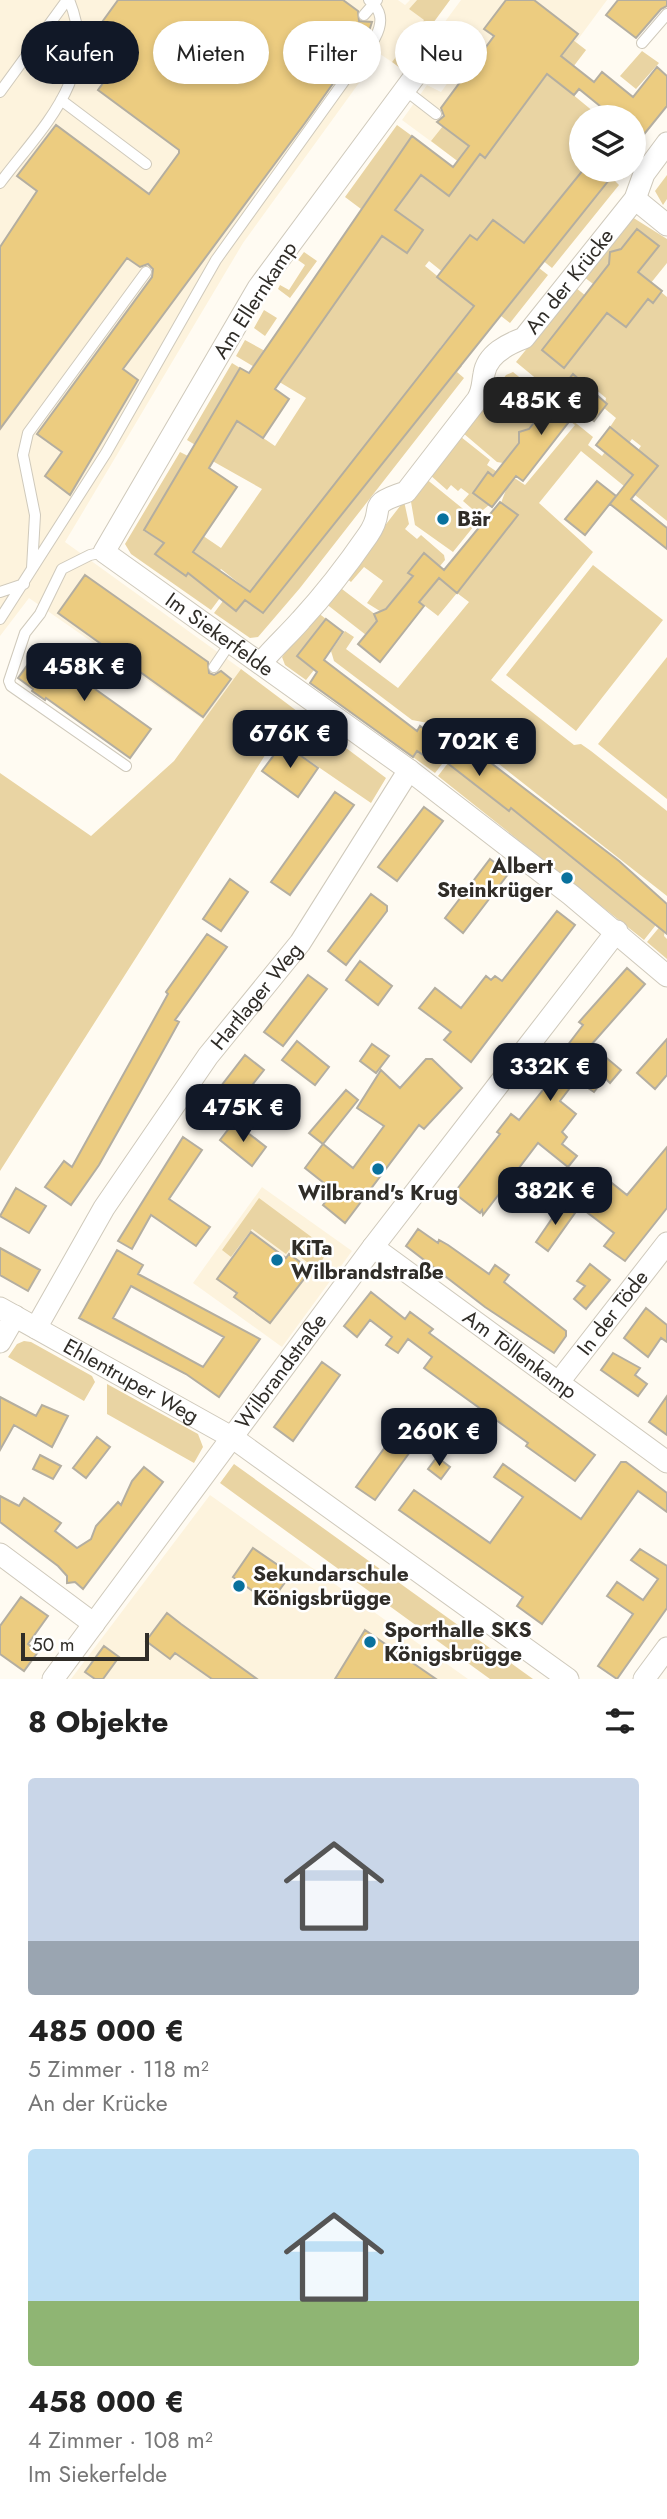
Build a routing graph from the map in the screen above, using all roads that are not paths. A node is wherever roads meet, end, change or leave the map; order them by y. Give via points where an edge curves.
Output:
1 (68, 0) edge
2 (373, 1) edge
3 (667, 14) edge
4 (364, 15) dead end
5 (642, 43) dead end
6 (409, 84) edge
7 (405, 90) junction
8 (0, 92) edge
9 (61, 100) junction
10 (436, 114) dead end
11 (667, 143) edge
12 (146, 164) dead end
13 (0, 183) edge
14 (635, 200) junction
15 (667, 225) edge
16 (146, 272) dead end
17 (104, 552) junction
18 (31, 574) junction
19 (24, 584) junction
20 (0, 592) edge
21 (10, 604) junction
22 (0, 613) edge
23 (0, 619) edge
24 (231, 642) junction
25 (261, 663) junction
26 (214, 667) dead end
27 (126, 766) dead end
28 (409, 770) junction
29 (617, 931) junction
30 (667, 975) edge
31 (667, 1243) edge
32 (373, 1247) junction
33 (7, 1312) edge
34 (36, 1328) junction
35 (0, 1342) edge
36 (558, 1383) junction
37 (233, 1438) junction
38 (667, 1462) edge
39 (0, 1554) edge
40 (94, 1624) junction
41 (667, 1648) edge
42 (560, 1677) edge
43 (53, 1679) edge
44 (644, 1679) edge

1 - 8 lane
1 - 9 lane via 76,22 77,61 75,77
2 - 4 lane
2 - 18 lane via 381,21 375,38 216,260
3 - 5 lane
6 - 7 street, Am Ellernkamp
7 - 10 lane
7 - 17 street, Am Ellernkamp via 258,288
9 - 12 lane
9 - 13 lane
11 - 14 street, An der Krücke via 644,174
14 - 15 street
14 - 25 street, An der Krücke via 524,338 496,353 484,370 483,390 477,400 406,492 389,495 381,502 370,533
16 - 18 lane via 28,433 23,455 35,515
17 - 24 street, Im Siekerfelde
17 - 27 lane via 62,569 25,633 9,681
18 - 19 lane
19 - 20 lane
19 - 21 lane
21 - 22 lane
21 - 23 lane
24 - 25 street, Im Siekerfelde
24 - 26 lane
25 - 28 street, Im Siekerfelde
28 - 29 street, Im Siekerfelde
28 - 34 street, Hartlager Weg via 300,943 208,1056 104,1208
29 - 30 street, Im Siekerfelde
29 - 32 street, Wilbrandstraße
31 - 36 street, In der Töde
32 - 36 street, Am Töllenkamp
32 - 37 street, Wilbrandstraße
33 - 34 street, Ehlentruper Weg
33 - 35 street
34 - 37 street, Ehlentruper Weg
36 - 38 street, Am Töllenkamp
37 - 40 street, Wilbrandstraße
37 - 42 street, Ehlentruper Weg
39 - 40 street
40 - 43 street, Wilbrandstraße
41 - 44 street

